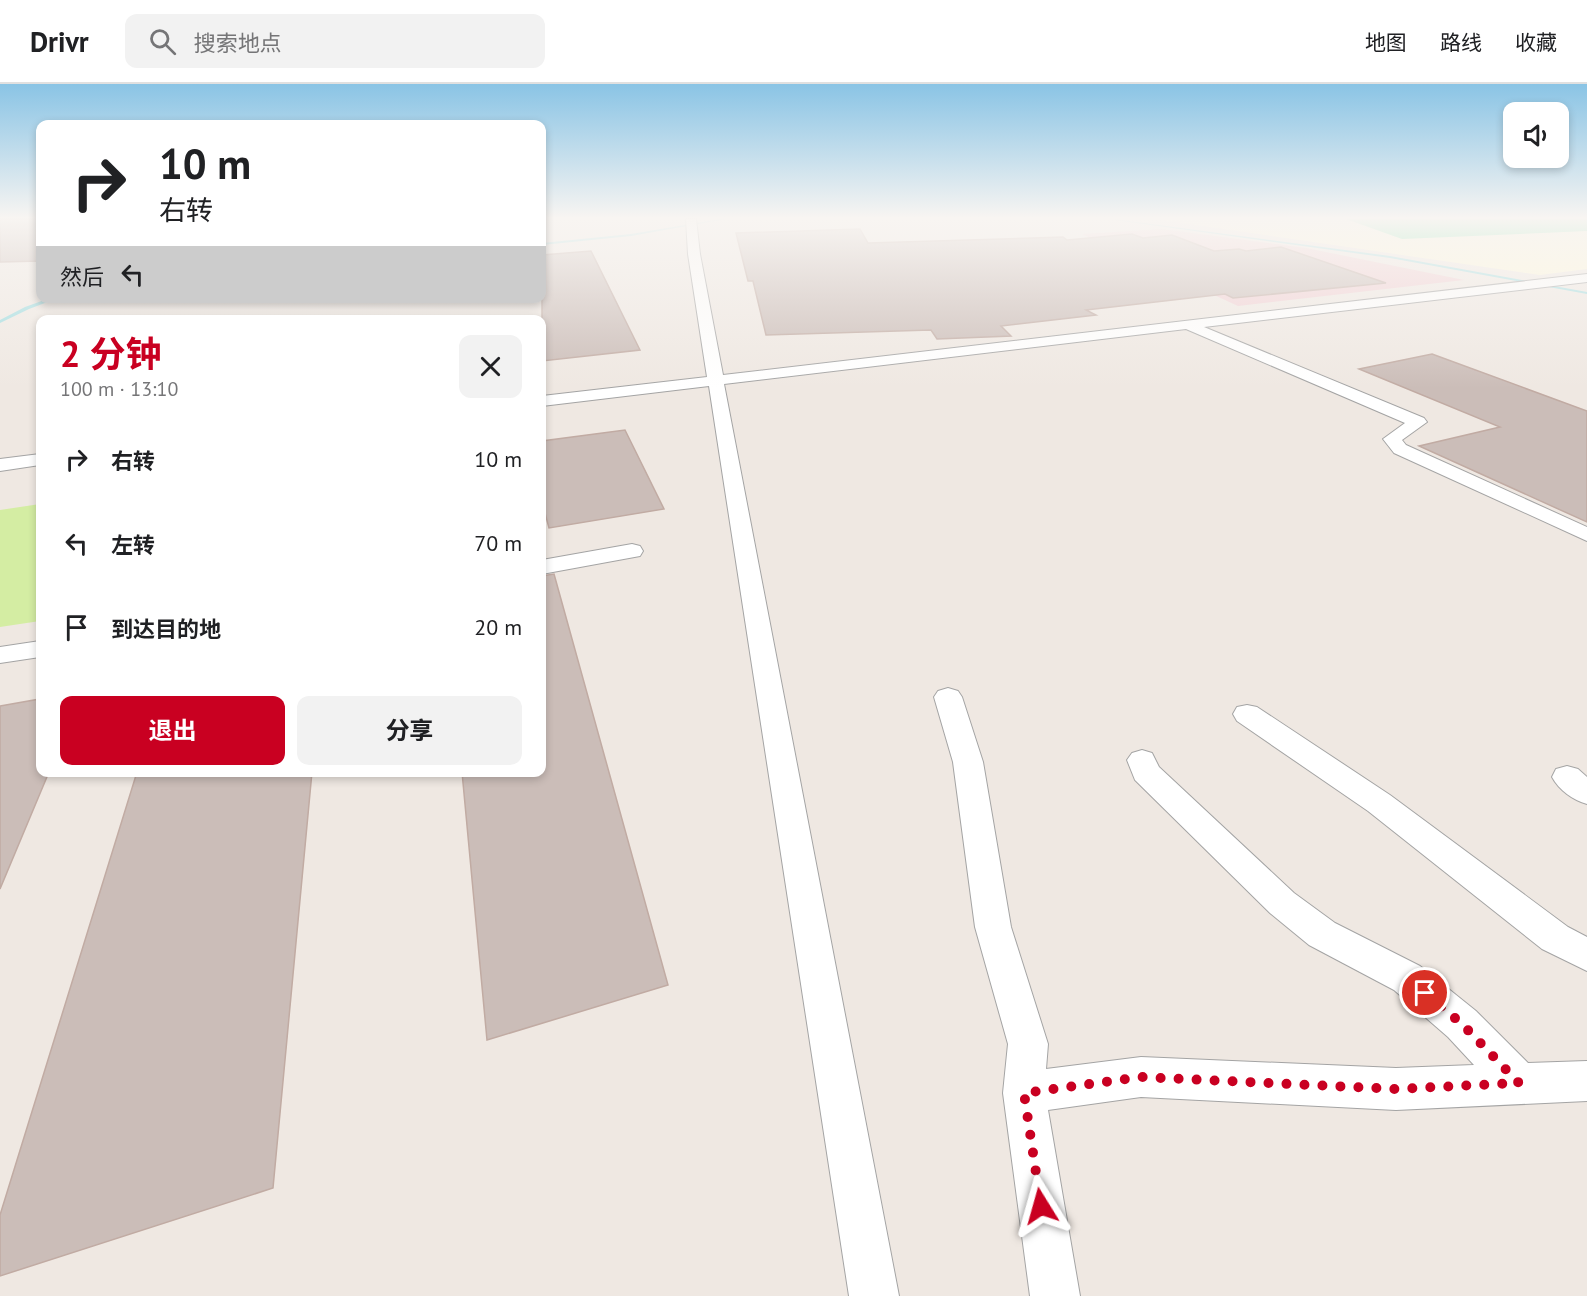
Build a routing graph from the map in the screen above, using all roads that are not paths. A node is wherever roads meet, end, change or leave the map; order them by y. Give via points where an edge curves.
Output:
1 (700, 276) edge
2 (1587, 278) edge
3 (1187, 324) junction
4 (716, 380) junction
5 (546, 401) edge
6 (36, 460) edge
7 (0, 465) edge
8 (1587, 535) edge
9 (632, 551) dead end
10 (546, 566) edge
11 (36, 650) edge
12 (0, 656) edge
13 (948, 697) dead end
14 (1247, 714) dead end
15 (1142, 760) dead end
16 (1587, 955) edge
17 (1587, 1081) edge
18 (1519, 1083) junction
19 (1024, 1093) junction
20 (874, 1296) edge
21 (1055, 1296) edge

1 - 4 street
2 - 3 street
3 - 4 street
3 - 8 street via 1418,422 1392,439 1400,449
4 - 5 street
4 - 20 street
6 - 7 street
9 - 10 street
11 - 12 street
13 - 19 street via 968,762 993,927 1028,1044
14 - 16 street via 1379,803 1555,938
15 - 18 street via 1146,772 1282,903 1322,934 1407,978 1462,1024
17 - 18 street
18 - 19 street via 1396,1089 1141,1077
19 - 21 street

